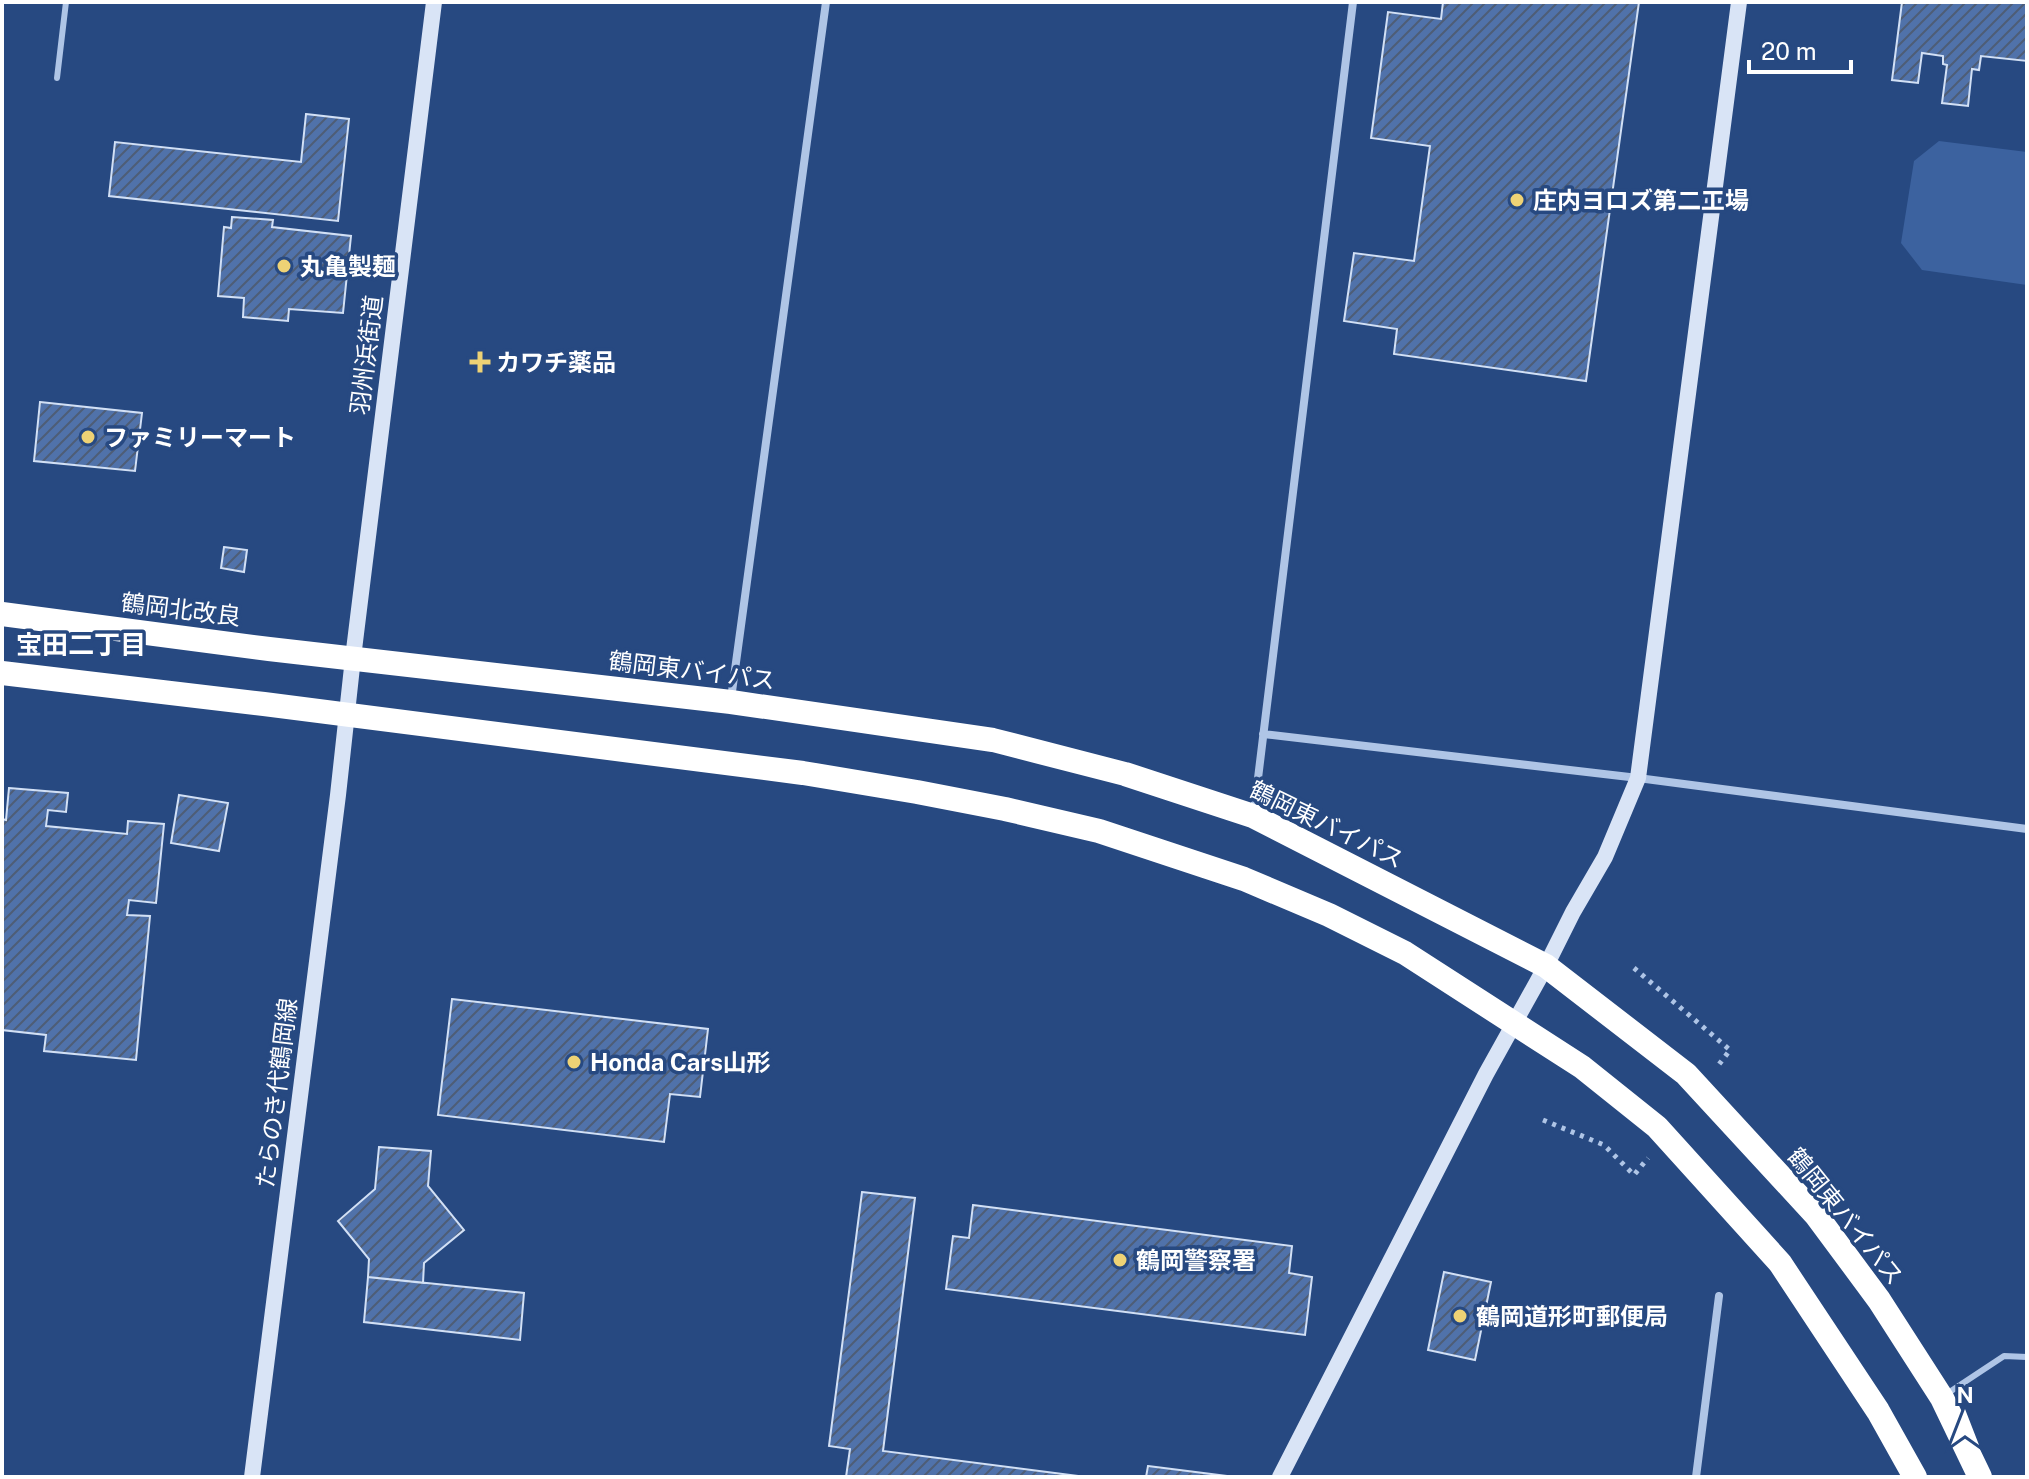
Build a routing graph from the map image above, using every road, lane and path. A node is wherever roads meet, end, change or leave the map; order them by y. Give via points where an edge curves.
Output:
1 (66, 2) edge
2 (434, 2) edge
3 (826, 2) edge
4 (1353, 2) edge
5 (1739, 2) edge
6 (57, 78) dead end
7 (2, 614) edge
8 (353, 658) junction
9 (2, 673) edge
10 (731, 702) junction
11 (347, 714) junction
12 (1263, 734) junction
13 (1638, 778) junction
14 (1253, 816) junction
15 (2027, 829) edge
16 (1546, 966) junction
17 (1634, 968) dead end
18 (1514, 1023) junction
19 (1730, 1050) dead end
20 (1543, 1120) dead end
21 (1634, 1175) dead end
22 (1719, 1296) dead end
23 (2027, 1357) edge
24 (1942, 1398) junction
25 (252, 1477) edge
26 (1280, 1477) edge
27 (1696, 1477) edge
28 (1915, 1477) edge
29 (1980, 1477) edge

1 - 6 lane
2 - 8 street, 羽州浜街道
3 - 10 street
4 - 12 street
5 - 13 street
7 - 8 highway, 鶴岡北改良
8 - 10 highway, 鶴岡東バイパス
8 - 11 street, 羽州浜街道
9 - 11 highway
10 - 14 highway, 鶴岡東バイパス via 993,740 1125,774
11 - 18 highway via 817,775 1099,831 1244,879 1329,915 1405,953
11 - 25 street, たらのき代鶴岡線
12 - 13 street
12 - 14 street
13 - 15 street
13 - 16 street via 1605,857
14 - 16 highway, 鶴岡東バイパス
16 - 18 street
16 - 24 highway, 鶴岡東バイパス via 1686,1074 1816,1215
17 - 19 path
18 - 26 street
18 - 28 highway via 1582,1067 1657,1127 1780,1263
20 - 21 path via 1604,1145
22 - 27 street
23 - 24 lane via 2004,1356
24 - 29 highway, 鶴岡東バイパス

